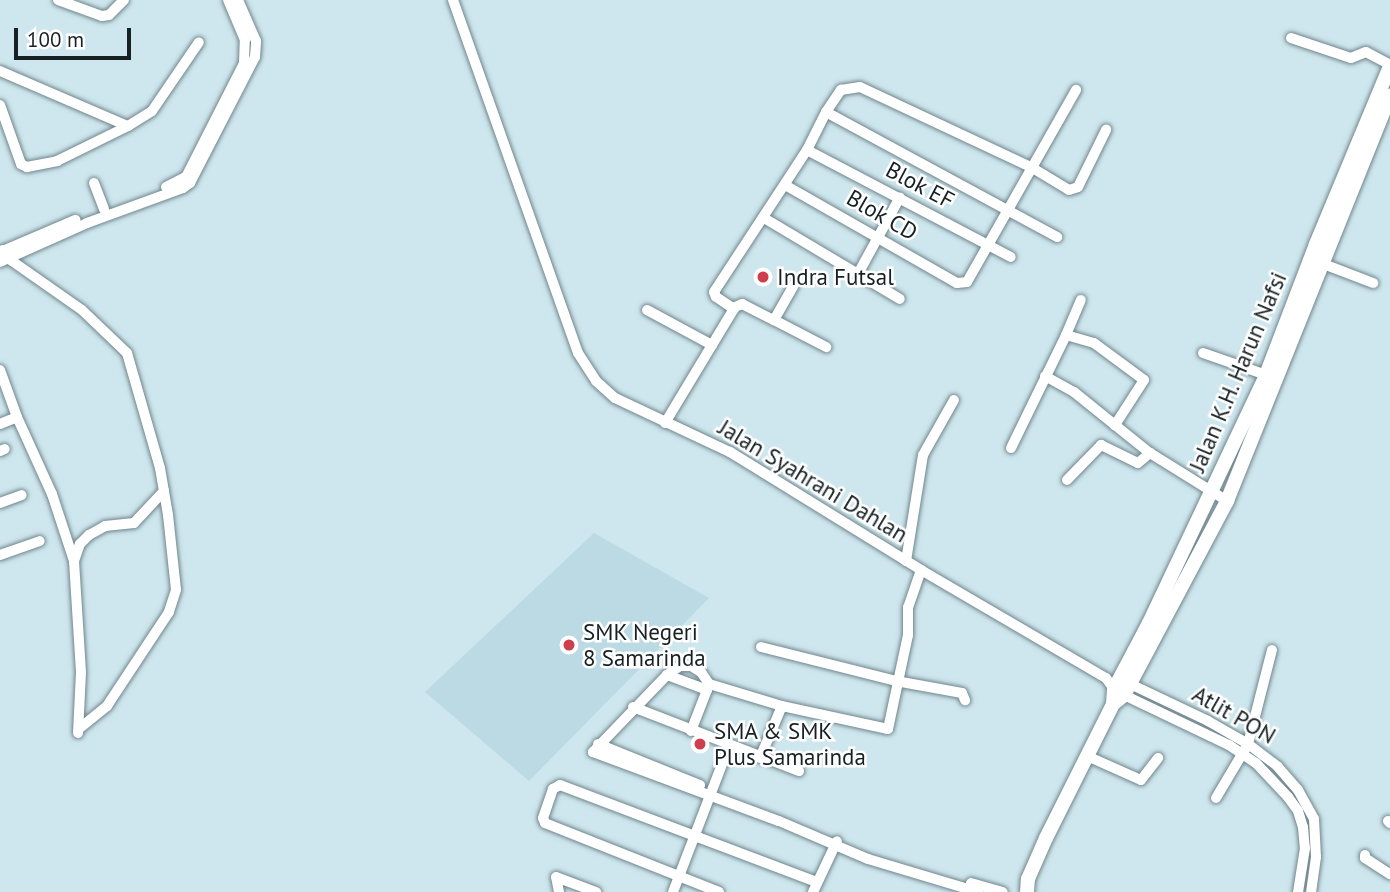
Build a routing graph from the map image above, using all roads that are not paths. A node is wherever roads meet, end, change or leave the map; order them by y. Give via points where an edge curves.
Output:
1 (58, 0) edge
2 (124, 0) edge
3 (229, 0) edge
4 (238, 0) edge
5 (453, 0) edge
6 (1291, 38) dead end
7 (199, 42) dead end
8 (1390, 65) edge
9 (0, 71) edge
10 (1076, 90) dead end
11 (1390, 95) edge
12 (0, 105) edge
13 (826, 113) junction
14 (128, 125) junction
15 (1106, 130) dead end
16 (807, 150) junction
17 (1031, 167) junction
18 (94, 183) dead end
19 (785, 185) junction
20 (900, 197) junction
21 (104, 209) junction
22 (1009, 209) junction
23 (764, 218) junction
24 (877, 236) junction
25 (1058, 237) dead end
26 (988, 246) junction
27 (3, 255) edge
28 (1011, 257) dead end
29 (1321, 263) junction
30 (859, 272) junction
31 (1310, 276) junction
32 (1373, 283) dead end
33 (794, 285) dead end
34 (900, 299) dead end
35 (1081, 300) dead end
36 (734, 309) junction
37 (647, 310) dead end
38 (774, 320) junction
39 (1066, 335) junction
40 (712, 345) junction
41 (826, 347) dead end
42 (1203, 353) dead end
43 (0, 370) edge
44 (1266, 375) junction
45 (1045, 376) junction
46 (954, 400) dead end
47 (15, 413) junction
48 (0, 416) edge
49 (665, 423) junction
50 (0, 424) edge
51 (1115, 425) junction
52 (1011, 448) dead end
53 (1150, 453) junction
54 (1067, 480) dead end
55 (164, 491) junction
56 (1212, 493) junction
57 (22, 495) dead end
58 (1227, 501) junction
59 (0, 503) edge
60 (40, 541) dead end
61 (0, 555) edge
62 (74, 561) junction
63 (906, 561) junction
64 (920, 573) junction
65 (761, 647) dead end
66 (1272, 650) dead end
67 (667, 675) junction
68 (896, 681) junction
69 (708, 687) junction
70 (1118, 688) junction
71 (965, 700) dead end
72 (782, 706) junction
73 (633, 707) junction
74 (691, 731) junction
75 (1248, 744) junction
76 (729, 746) junction
77 (1242, 755) junction
78 (1087, 757) junction
79 (760, 758) junction
80 (1158, 758) dead end
81 (799, 771) dead end
82 (710, 793) junction
83 (1216, 798) dead end
84 (694, 835) junction
85 (836, 843) junction
86 (1364, 855) dead end
87 (1390, 874) edge
88 (679, 875) junction
89 (1028, 886) edge
90 (815, 887) edge
91 (559, 892) edge
92 (596, 892) edge
93 (673, 892) edge
94 (719, 892) edge
95 (978, 892) edge
96 (1003, 892) edge
97 (1017, 892) edge
98 (1298, 892) edge
99 (1311, 892) edge

1 - 2 street via 102,16
3 - 21 street via 247,54 186,177
4 - 27 street via 256,41 256,57 190,183
5 - 49 street, Jalan Syahrani Dahlan via 578,354 615,398
6 - 8 street via 1351,58 1366,52
7 - 14 street via 152,111
8 - 31 main road, Jalan K.H. Harun Nafsi
9 - 14 street
10 - 17 street
11 - 29 main road, Jalan K.H. Harun Nafsi
12 - 14 street via 21,164 27,167 57,161
13 - 16 street
13 - 17 street via 841,90 860,87
13 - 22 street
15 - 17 street via 1074,190
16 - 19 street
16 - 20 street, Blok EF
17 - 22 street
18 - 21 street
19 - 23 street
19 - 24 street, Blok CD
20 - 24 street
20 - 26 street, Blok EF
21 - 27 street
22 - 25 street
22 - 26 street
23 - 30 street
23 - 36 street via 714,292
24 - 26 street, Blok CD via 957,283 969,279
24 - 30 street
26 - 28 street, Blok EF
27 - 55 street via 82,310 127,354
29 - 31 main road, Jalan K.H. Harun Nafsi
29 - 32 street
30 - 34 street
31 - 44 main road, Jalan K.H. Harun Nafsi
31 - 58 main road, Jalan K.H. Harun Nafsi
33 - 38 street
35 - 39 street
36 - 38 street via 742,304
36 - 40 street
37 - 40 street
38 - 41 street
39 - 45 street
39 - 51 street via 1094,343 1144,380
40 - 49 street
42 - 44 street
43 - 47 street
44 - 56 main road, Jalan K.H. Harun Nafsi
45 - 51 street via 1074,392
45 - 52 street
46 - 63 street via 923,455
47 - 48 street
47 - 50 street
47 - 62 street via 52,494
49 - 63 street, Jalan Syahrani Dahlan via 730,452
51 - 53 street
53 - 54 street via 1138,463 1101,444
53 - 56 street
55 - 62 street via 134,523 105,526 89,535
55 - 62 street via 175,562 176,590 169,612 107,706 78,732 81,672
56 - 58 street
56 - 70 main road, Jalan K.H. Harun Nafsi
57 - 59 street
58 - 70 main road, Jalan K.H. Harun Nafsi
60 - 61 street
63 - 64 street, Jalan Syahrani Dahlan
64 - 68 street via 908,607 908,635
64 - 70 street, Jalan Syahrani Dahlan
65 - 68 street
66 - 75 street
67 - 69 street
67 - 69 street via 688,665 701,672
67 - 73 street
68 - 71 street via 962,693
68 - 72 street via 887,730
69 - 72 street
69 - 74 street
70 - 75 street, Atlit PON
70 - 77 street, Atlit PON
70 - 78 main road
72 - 79 street
73 - 74 street
73 - 82 street via 596,748
74 - 76 street
75 - 77 street
75 - 99 street, Atlit PON via 1278,767 1309,807 1316,830
76 - 79 street
76 - 82 street
77 - 83 street
77 - 98 street, Atlit PON via 1274,780 1298,811 1305,848
78 - 80 street via 1141,780
78 - 89 main road
79 - 81 street
82 - 84 street
82 - 85 street via 804,825
84 - 88 street
84 - 88 street via 560,785 553,789 545,823
84 - 90 street
85 - 90 street
85 - 95 street
85 - 96 street
86 - 87 street
88 - 93 street
88 - 94 street
89 - 97 main road
91 - 92 street via 555,877

